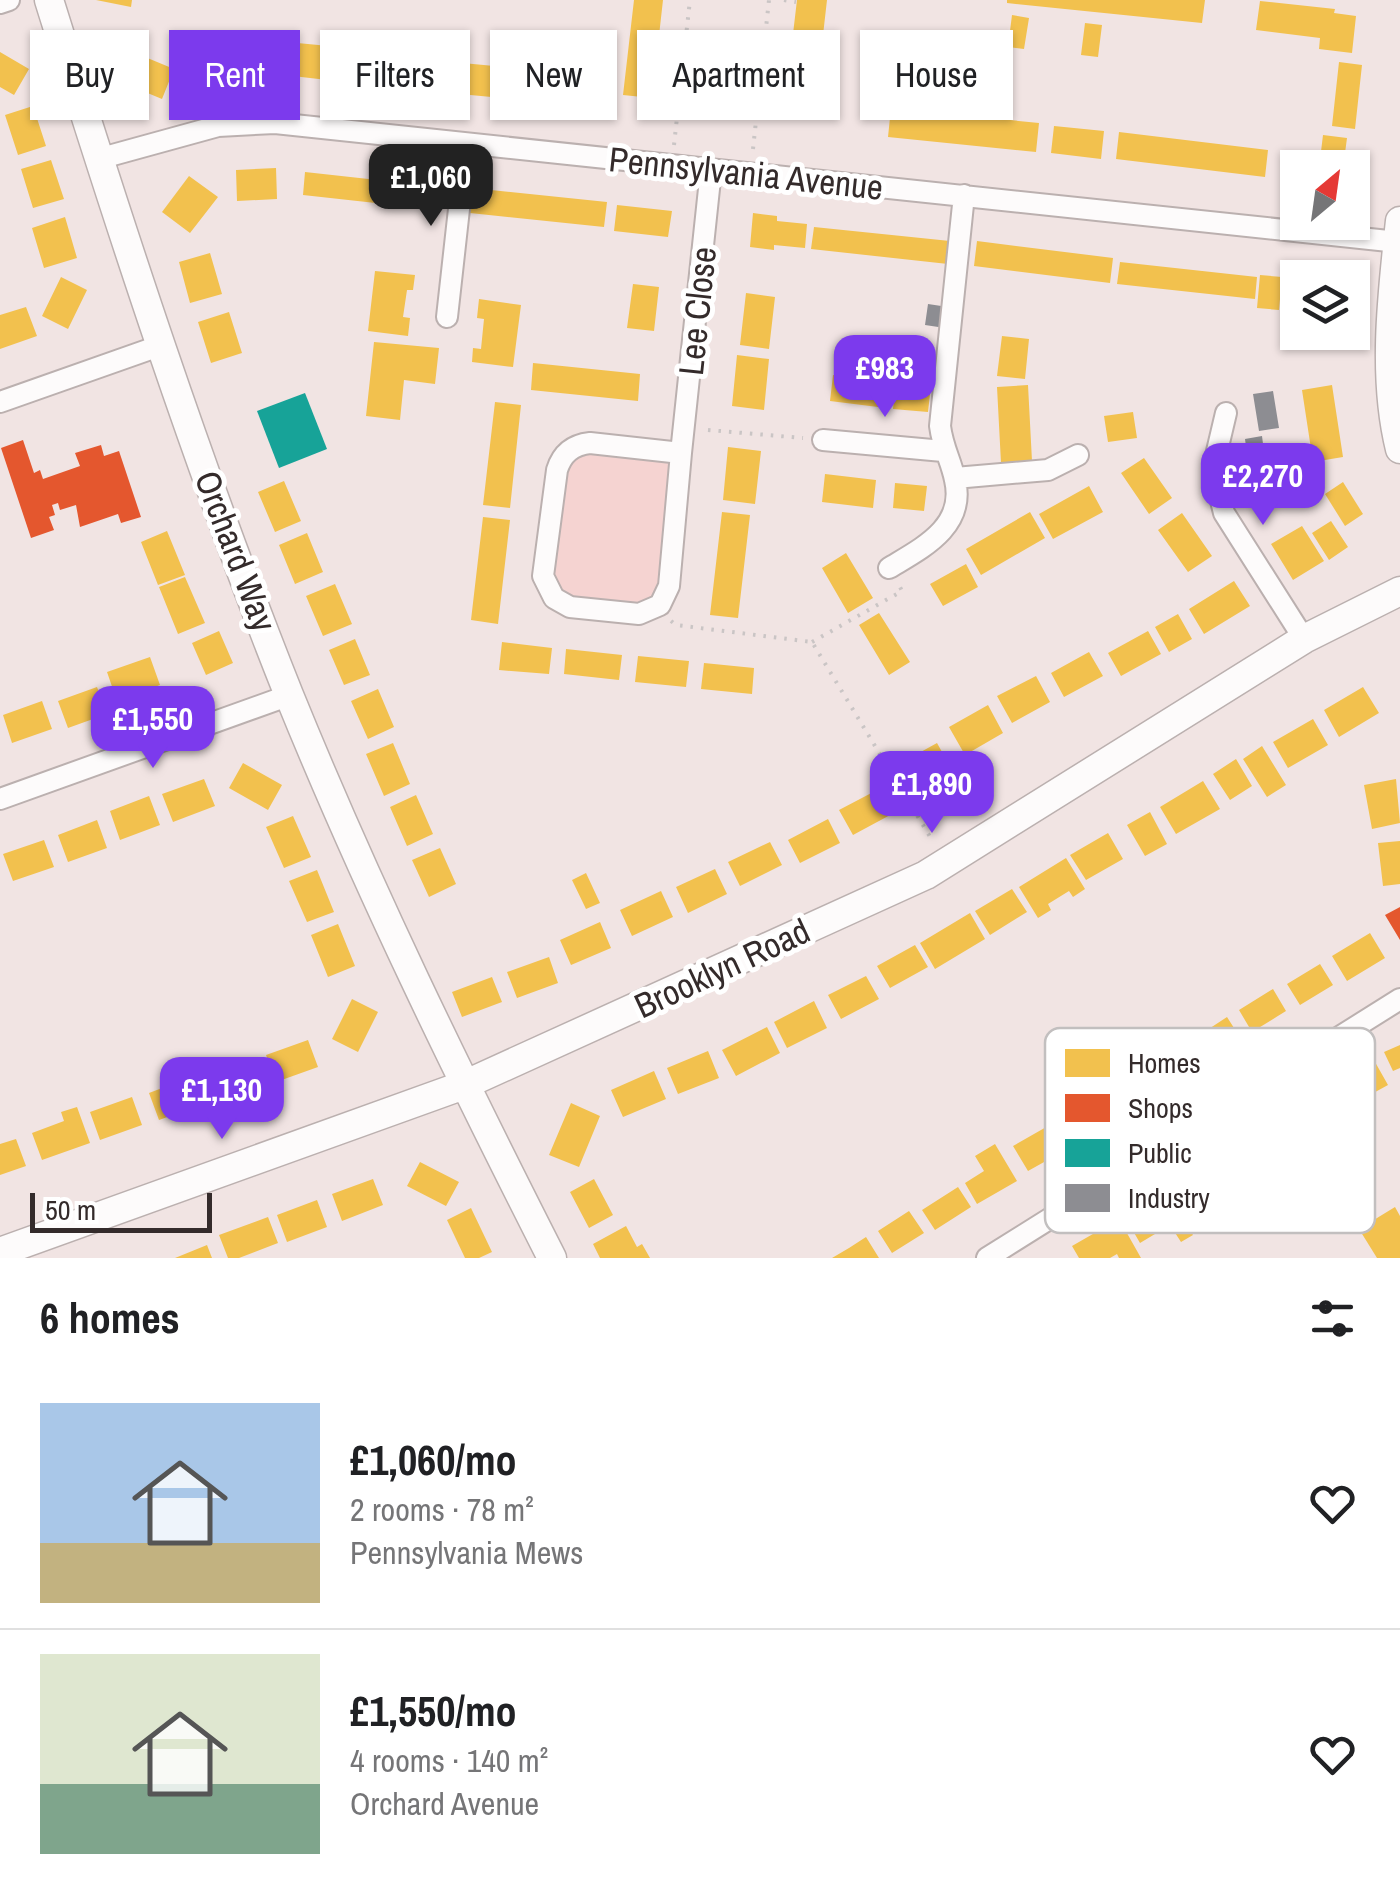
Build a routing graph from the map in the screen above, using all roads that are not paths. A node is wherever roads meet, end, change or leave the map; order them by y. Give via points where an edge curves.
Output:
1 (9, 0) edge
2 (48, 0) edge
3 (0, 3) edge
4 (466, 146) junction
5 (98, 159) junction
6 (712, 170) junction
7 (964, 195) junction
8 (1399, 232) edge
9 (447, 318) dead end
10 (1396, 330) edge
11 (159, 346) junction
12 (0, 402) edge
13 (1226, 413) dead end
14 (823, 440) road end
15 (1400, 449) edge
16 (943, 451) junction
17 (681, 453) junction
18 (1078, 455) dead end
19 (955, 478) junction
20 (889, 568) road end
21 (1400, 591) edge
22 (1304, 639) junction
23 (290, 695) junction
24 (0, 799) edge
25 (1400, 998) edge
26 (1352, 1028) edge
27 (464, 1085) junction
28 (1045, 1221) edge
29 (0, 1252) edge
30 (552, 1258) edge
31 (986, 1258) edge

1 - 3 street
2 - 5 street, Orchard Way
4 - 5 street, Pennsylvania Avenue via 256,123 218,126
4 - 6 street, Pennsylvania Avenue
4 - 9 street
5 - 11 street, Orchard Way
6 - 7 street, Pennsylvania Avenue
6 - 17 street, Lee Close
7 - 8 street, Pennsylvania Avenue
7 - 16 street via 940,426
8 - 10 street
10 - 15 street
11 - 12 street
11 - 23 street, Orchard Way
13 - 22 street via 1214,468 1224,513
14 - 16 street
16 - 19 street
17 - 17 street, Lee Close via 583,444 564,454 544,576 554,598 570,607 639,614 665,599
18 - 19 street via 1048,470
19 - 20 street via 955,502 941,534
21 - 22 street, Brooklyn Road
22 - 27 street, Brooklyn Road via 926,874
23 - 24 street
23 - 27 street, Orchard Way
25 - 26 street
27 - 29 street, Brooklyn Road
27 - 30 street, Orchard Way
28 - 31 street

